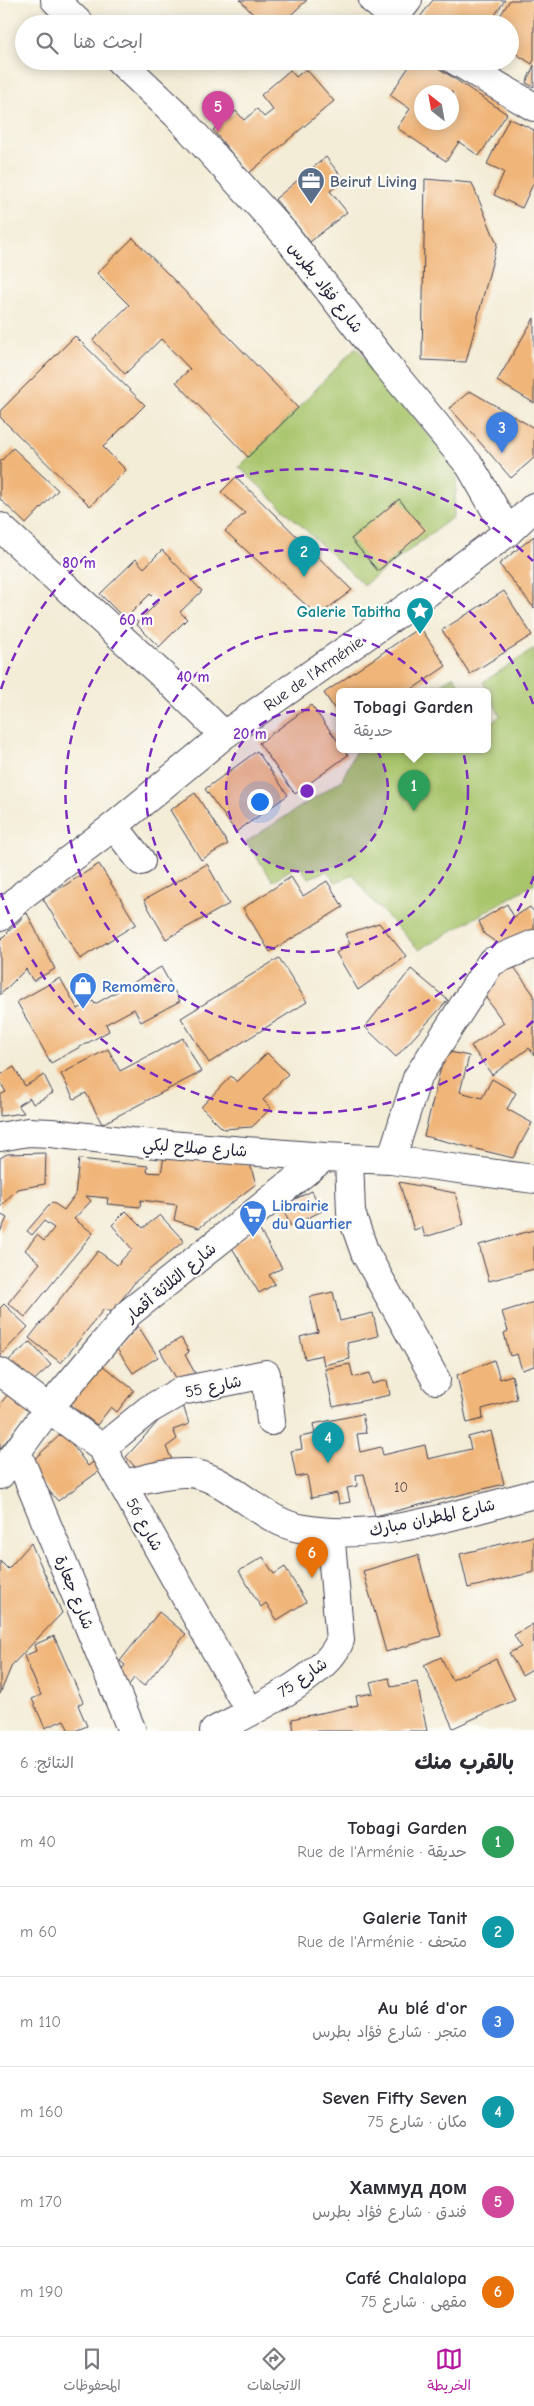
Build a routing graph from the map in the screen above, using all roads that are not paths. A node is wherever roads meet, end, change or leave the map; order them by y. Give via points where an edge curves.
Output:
1 (55, 0) edge
2 (373, 0) edge
3 (401, 14) edge
4 (71, 15) edge
5 (130, 70) edge
6 (471, 70) edge
7 (534, 107) edge
8 (534, 507) edge
9 (0, 527) edge
10 (508, 532) junction
11 (224, 735) junction
12 (114, 826) junction
13 (141, 861) dead end
14 (0, 917) edge
15 (534, 944) edge
16 (0, 1136) edge
17 (336, 1158) junction
18 (391, 1160) junction
19 (534, 1179) edge
20 (0, 1372) edge
21 (436, 1380) dead end
22 (49, 1408) junction
23 (271, 1421) dead end
24 (102, 1448) junction
25 (17, 1452) junction
26 (0, 1475) edge
27 (123, 1484) junction
28 (534, 1494) edge
29 (330, 1532) junction
30 (250, 1712) junction
31 (132, 1731) edge
32 (214, 1731) edge

1 - 4 street
2 - 3 street
5 - 10 street, شارع فؤاد بطرس via 176,114 285,234 470,466
6 - 7 street
8 - 10 street, Rue de l'Arménie
9 - 11 street
10 - 11 street, Rue de l'Arménie via 416,601
11 - 12 street, Rue de l'Arménie
12 - 13 street
12 - 14 street, Rue de l'Arménie via 24,894
15 - 18 street via 491,962 417,1078
16 - 17 street, شارع صلاح لبكي via 51,1133
17 - 18 street, شارع صلاح لبكي
17 - 21 street via 366,1253
17 - 22 street, شارع الثلاثة أقمار via 129,1313
18 - 19 street, شارع صلاح لبكي
20 - 22 street, شارع 56
22 - 24 street, شارع 56
22 - 25 street, شارع الثلاثة أقمار
23 - 24 street, شارع 55 via 266,1374 182,1392 148,1410
24 - 27 street, شارع 56
25 - 26 street, شارع الثلاثة أقمار
25 - 31 street, شارع جعارة
27 - 29 street, شارع المطران مبارك via 177,1474 198,1474 282,1523
27 - 30 street, شارع 56
28 - 29 street, شارع المطران مبارك via 380,1530 352,1534
29 - 30 street, شارع 75 via 340,1640 338,1648 311,1675
30 - 32 street, شارع 75

